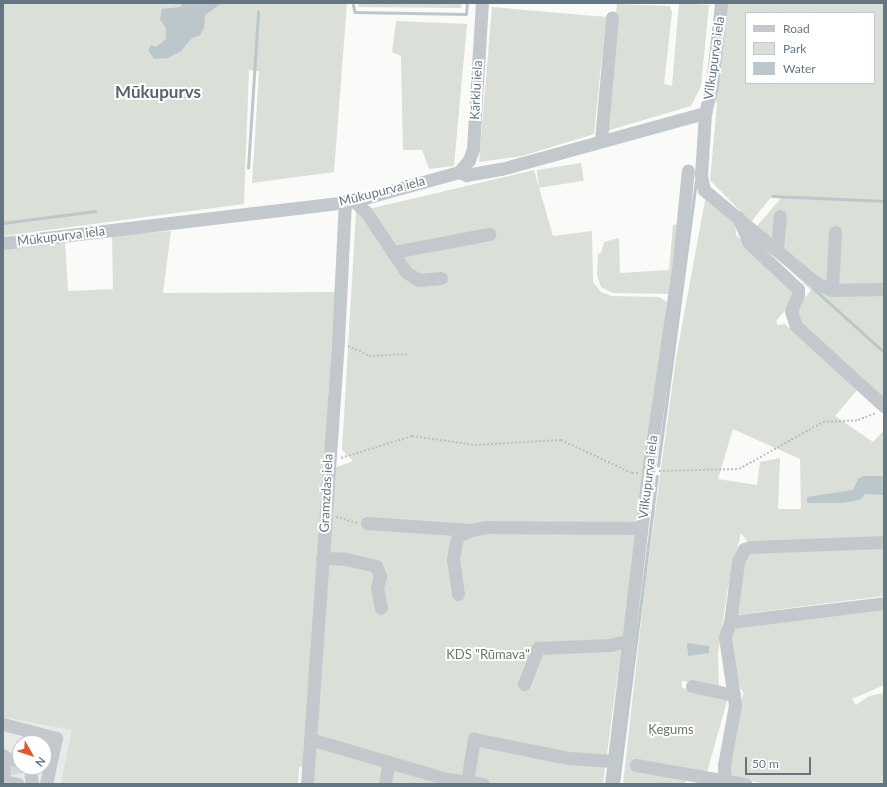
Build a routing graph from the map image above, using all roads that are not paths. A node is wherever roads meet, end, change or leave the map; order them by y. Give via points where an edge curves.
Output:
1 (482, 3) edge
2 (721, 3) edge
3 (612, 17) dead end
4 (705, 113) junction
5 (601, 140) junction
6 (688, 170) dead end
7 (459, 172) junction
8 (349, 201) junction
9 (780, 216) dead end
10 (738, 217) junction
11 (835, 232) dead end
12 (489, 234) dead end
13 (3, 243) edge
14 (777, 249) junction
15 (394, 252) junction
16 (440, 278) dead end
17 (884, 289) edge
18 (832, 290) junction
19 (881, 409) edge
20 (367, 523) road end
21 (641, 528) junction
22 (471, 530) junction
23 (884, 542) edge
24 (322, 558) junction
25 (458, 594) dead end
26 (884, 603) edge
27 (381, 608) dead end
28 (730, 622) junction
29 (628, 641) junction
30 (524, 684) dead end
31 (692, 686) dead end
32 (734, 695) junction
33 (3, 724) edge
34 (45, 735) edge
35 (52, 737) edge
36 (310, 739) junction
37 (52, 751) edge
38 (613, 761) junction
39 (389, 762) junction
40 (636, 765) dead end
41 (468, 782) junction
42 (728, 783) edge
43 (307, 784) edge
44 (386, 784) edge
45 (483, 784) edge
46 (610, 784) edge
47 (745, 784) edge

1 - 7 street, Kārklu iela via 473,149 469,160
2 - 4 street, Vilkupurva iela via 712,86
3 - 5 street
4 - 5 street, Mūkupurva iela
4 - 10 street, Vilkupurva iela via 701,174 704,190
5 - 7 street, Mūkupurva iela via 501,168 466,175
6 - 21 street, Vilkupurva iela via 679,261
7 - 8 street, Mūkupurva iela
8 - 13 street, Mūkupurva iela
8 - 15 street via 366,212
8 - 24 street, Gramzdas iela
9 - 14 street
10 - 14 street, Vilkupurva iela
10 - 19 street via 749,243 798,289 791,311 796,326
11 - 18 street
12 - 15 street
14 - 18 street, Vilkupurva iela via 816,283
15 - 16 street via 410,276 419,280
17 - 18 street
20 - 22 street
21 - 22 street via 487,527
21 - 29 street, Vilkupurva iela
22 - 25 street via 458,536 452,560
23 - 28 street via 750,546 744,549 738,562
24 - 27 street via 346,559 376,566 380,576 377,588
24 - 36 street, Gramzdas iela
26 - 28 street
28 - 32 street via 725,637
29 - 30 street via 610,645 538,648
29 - 38 street, Vilkupurva iela
31 - 32 street
32 - 42 street via 735,705 724,765 724,776
33 - 34 street
35 - 37 street via 56,738
36 - 39 street
36 - 43 street, Gramzdas iela
38 - 41 street via 568,758 474,738
38 - 46 street, Vilkupurva iela
39 - 41 street via 447,779
39 - 44 street
40 - 42 street via 716,777
41 - 45 street
42 - 47 street

